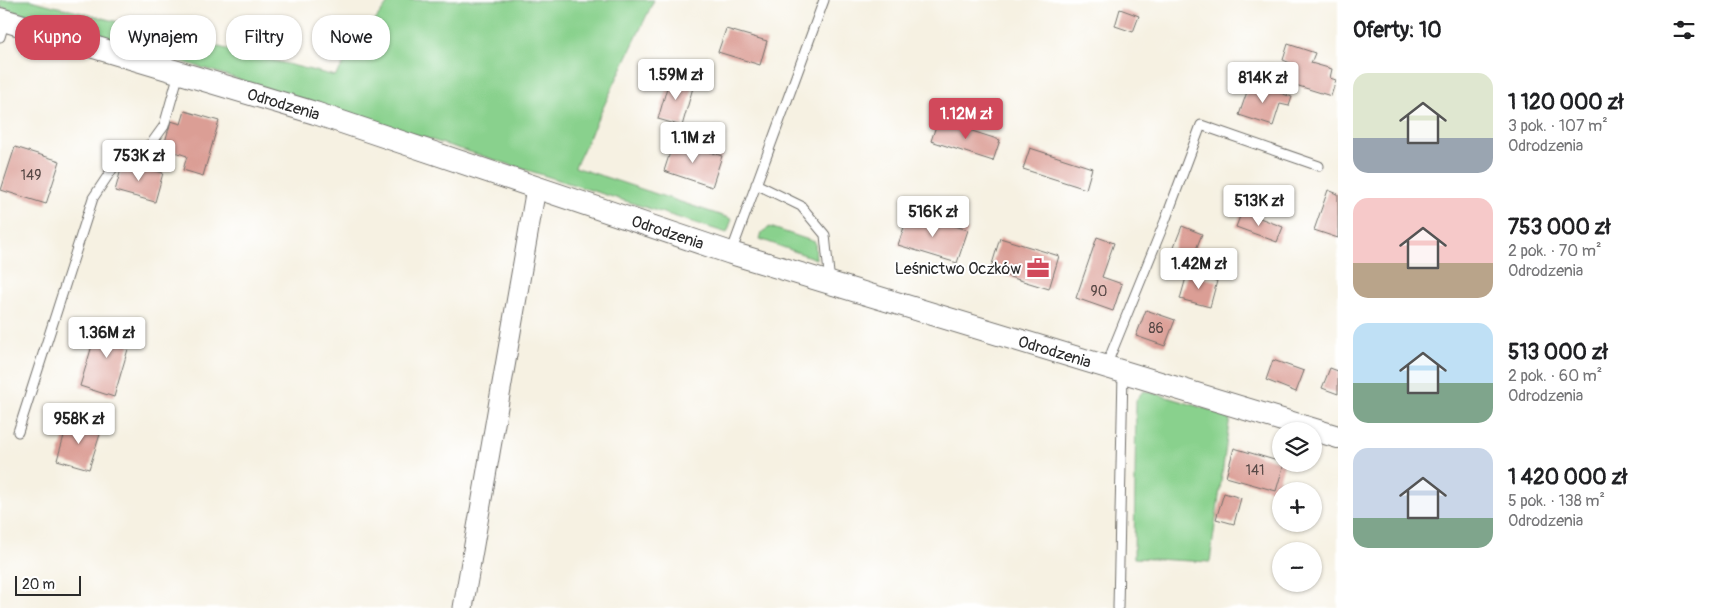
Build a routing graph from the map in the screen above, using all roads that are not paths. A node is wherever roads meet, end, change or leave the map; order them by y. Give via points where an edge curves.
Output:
1 (824, 0) edge
2 (2, 25) edge
3 (179, 72) junction
4 (1319, 166) dead end
5 (756, 184) junction
6 (536, 188) junction
7 (731, 253) junction
8 (830, 283) junction
9 (1114, 369) junction
10 (18, 432) dead end
11 (1338, 437) edge
12 (463, 608) edge
13 (1118, 608) edge

1 - 5 lane
2 - 3 street, Odrodzenia
3 - 6 street, Odrodzenia via 315,113
3 - 10 lane via 164,126 151,144 120,159 94,198
4 - 9 lane via 1202,125
5 - 7 lane
5 - 8 lane via 801,206 825,236
6 - 7 street, Odrodzenia
6 - 12 street
7 - 8 street, Odrodzenia
8 - 9 street, Odrodzenia
9 - 11 street, Odrodzenia
9 - 13 lane

